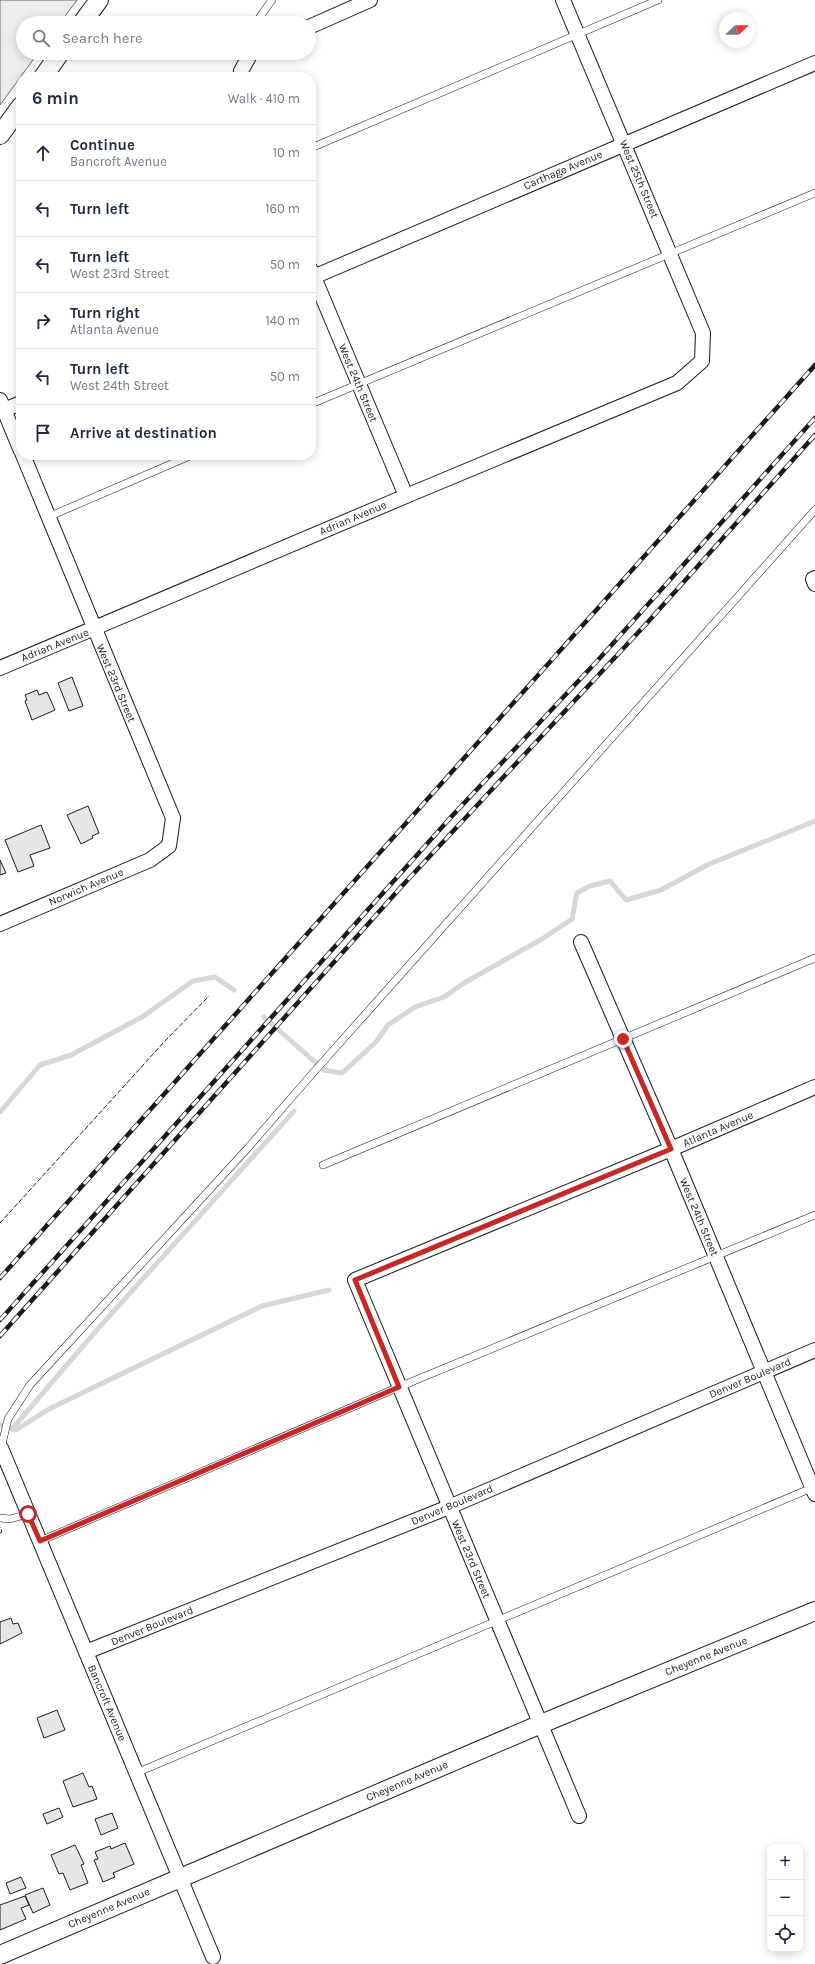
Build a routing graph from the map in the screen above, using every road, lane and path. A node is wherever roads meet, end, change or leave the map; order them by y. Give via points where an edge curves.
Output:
1 (99, 0) edge
2 (272, 0) edge
3 (370, 0) edge
4 (563, 0) edge
5 (658, 0) edge
6 (87, 16) edge
7 (261, 16) edge
8 (316, 24) edge
9 (577, 34) junction
10 (55, 60) edge
11 (248, 60) edge
12 (815, 63) edge
13 (47, 72) edge
14 (242, 72) edge
15 (16, 113) edge
16 (0, 135) edge
17 (624, 144) junction
18 (316, 146) edge
19 (815, 193) edge
20 (670, 254) junction
21 (316, 273) edge
22 (316, 284) edge
23 (702, 361) joint
24 (359, 384) junction
25 (316, 402) edge
26 (16, 404) edge
27 (2, 405) edge
28 (16, 439) edge
29 (25, 460) edge
30 (180, 460) edge
31 (406, 496) junction
32 (815, 510) edge
33 (48, 517) junction
34 (94, 629) junction
35 (0, 668) edge
36 (169, 846) joint
37 (0, 924) edge
38 (581, 942) dead end
39 (815, 958) edge
40 (623, 1039) junction
41 (815, 1087) edge
42 (671, 1149) junction
43 (323, 1165) dead end
44 (815, 1215) edge
45 (716, 1257) junction
46 (355, 1280) joint
47 (815, 1350) edge
48 (763, 1372) junction
49 (399, 1387) junction
50 (1, 1448) edge
51 (814, 1489) edge
52 (449, 1507) junction
53 (28, 1514) junction
54 (0, 1518) edge
55 (40, 1541) junction
56 (815, 1611) edge
57 (497, 1619) junction
58 (86, 1652) junction
59 (542, 1724) junction
60 (136, 1773) junction
61 (579, 1816) dead end
62 (180, 1878) junction
63 (0, 1955) edge
64 (213, 1957) dead end

1 - 6 street
2 - 7 lane
3 - 8 street
4 - 9 street, West 25th Street
5 - 9 lane
9 - 17 street, West 25th Street
9 - 18 lane
10 - 13 street
11 - 14 street
12 - 17 street, Carthage Avenue
15 - 16 street
17 - 20 street, West 25th Street
17 - 21 street, Carthage Avenue
19 - 20 lane
20 - 23 street, West 25th Street via 703,332
20 - 24 lane
22 - 24 street, West 24th Street
23 - 31 street, Adrian Avenue via 677,383
24 - 25 lane
24 - 31 street, West 24th Street
26 - 27 street
27 - 28 street
29 - 33 street, West 23rd Street
30 - 33 lane
31 - 34 street, Adrian Avenue
32 - 50 lane via 196,1206 30,1386 8,1419
33 - 34 street, West 23rd Street
34 - 35 street, Adrian Avenue
34 - 36 street, West 23rd Street via 173,818
36 - 37 street, Norwich Avenue via 150,860
38 - 40 street, West 24th Street
39 - 40 lane
40 - 42 street, West 24th Street
40 - 43 lane
41 - 42 street, Atlanta Avenue
42 - 45 street, West 24th Street
42 - 46 street, Atlanta Avenue
44 - 45 lane
45 - 48 street, West 24th Street
45 - 49 lane
46 - 49 street, West 23rd Street
47 - 48 street, Denver Boulevard
48 - 51 street, West 24th Street
48 - 52 street, Denver Boulevard
49 - 52 street, West 23rd Street
49 - 55 lane
50 - 53 street, Bancroft Avenue
51 - 57 lane
52 - 57 street, West 23rd Street
52 - 58 street, Denver Boulevard
53 - 54 lane via 10,1519
53 - 55 street, Bancroft Avenue
55 - 58 street, Bancroft Avenue
56 - 59 street, Cheyenne Avenue
57 - 59 street, West 23rd Street
57 - 60 lane
58 - 60 street, Bancroft Avenue
59 - 61 street, West 23rd Street
59 - 62 street, Cheyenne Avenue
60 - 62 street, Bancroft Avenue
62 - 63 street, Cheyenne Avenue
62 - 64 street, Bancroft Avenue

